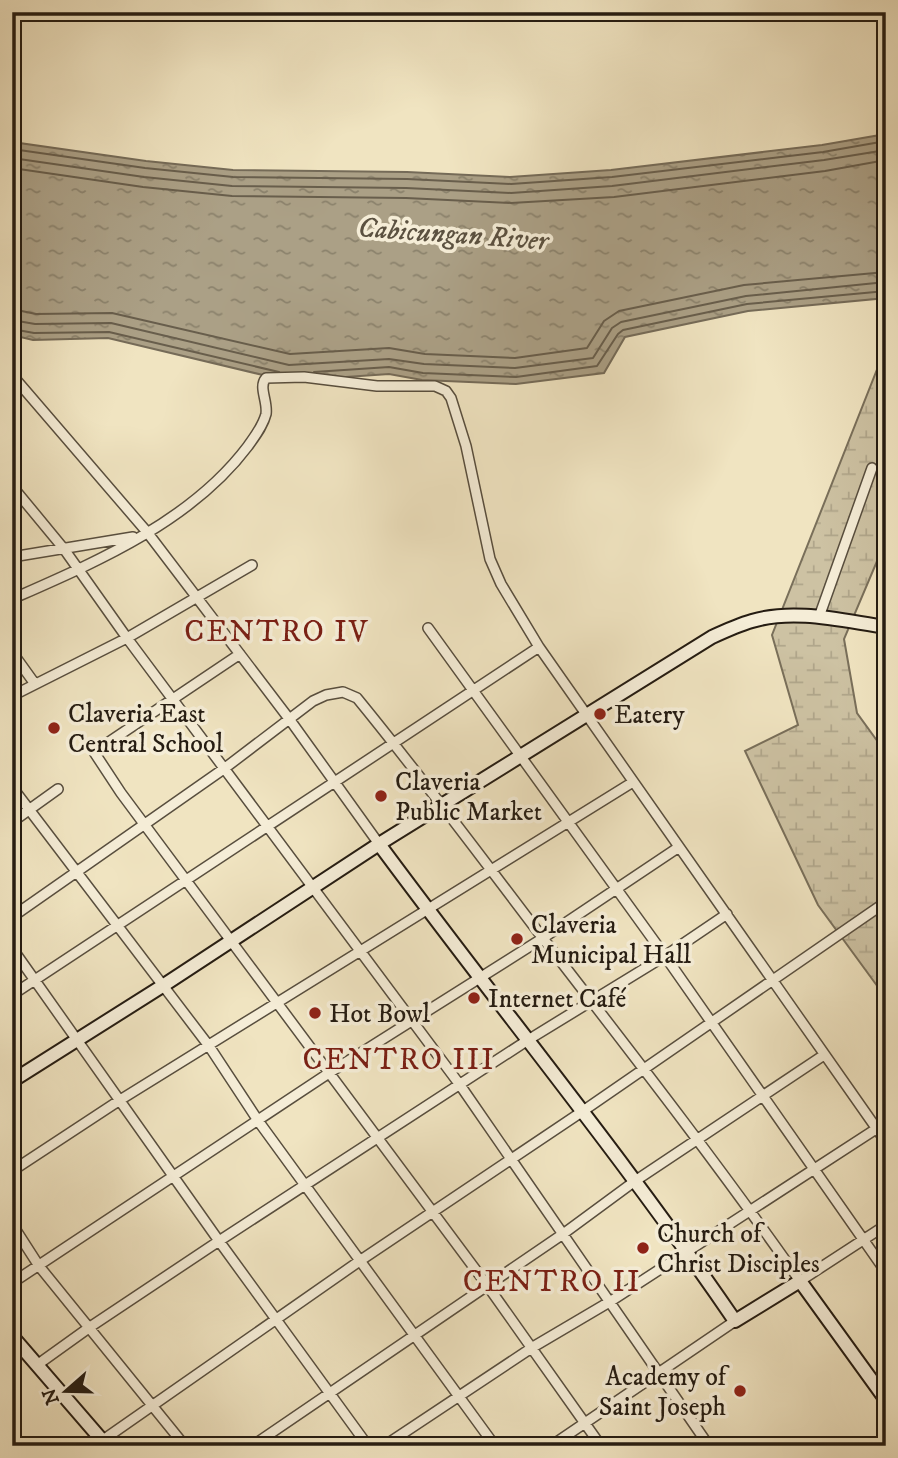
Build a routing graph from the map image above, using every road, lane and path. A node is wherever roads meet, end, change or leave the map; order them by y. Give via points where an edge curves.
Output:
1 (12, 375) edge
2 (873, 468) dead end
3 (12, 486) edge
4 (144, 533) junction
5 (64, 549) junction
6 (12, 557) edge
7 (252, 565) dead end
8 (78, 570) junction
9 (12, 599) edge
10 (197, 599) junction
11 (819, 617) junction
12 (886, 627) edge
13 (428, 628) dead end
14 (127, 638) junction
15 (539, 647) junction
16 (12, 652) edge
17 (240, 654) junction
18 (36, 684) junction
19 (475, 691) junction
20 (12, 696) edge
21 (173, 699) junction
22 (586, 716) junction
23 (290, 720) junction
24 (394, 743) junction
25 (520, 755) junction
26 (225, 768) junction
27 (335, 782) junction
28 (633, 782) junction
29 (12, 787) edge
30 (58, 789) dead end
31 (442, 805) junction
32 (29, 809) junction
33 (567, 821) junction
34 (12, 822) edge
35 (144, 824) junction
36 (267, 825) junction
37 (379, 844) junction
38 (679, 847) junction
39 (78, 870) junction
40 (491, 870) junction
41 (187, 880) junction
42 (313, 887) junction
43 (615, 888) junction
44 (886, 902) edge
45 (427, 909) junction
46 (727, 914) junction
47 (12, 917) edge
48 (118, 925) junction
49 (543, 938) junction
50 (231, 941) junction
51 (12, 948) edge
52 (360, 953) junction
53 (665, 956) junction
54 (480, 976) junction
55 (35, 981) junction
56 (772, 981) junction
57 (164, 985) junction
58 (12, 995) edge
59 (592, 1001) junction
60 (278, 1003) junction
61 (413, 1019) junction
62 (711, 1023) junction
63 (528, 1040) junction
64 (77, 1041) junction
65 (209, 1046) junction
66 (824, 1055) junction
67 (644, 1069) junction
68 (329, 1073) junction
69 (12, 1081) edge
70 (460, 1085) junction
71 (762, 1096) junction
72 (120, 1100) junction
73 (583, 1111) junction
74 (259, 1122) junction
75 (876, 1129) junction
76 (378, 1139) junction
77 (697, 1139) junction
78 (886, 1142) edge
79 (511, 1159) junction
80 (813, 1170) junction
81 (12, 1171) edge
82 (175, 1177) junction
83 (635, 1181) junction
84 (307, 1185) junction
85 (750, 1210) junction
86 (433, 1211) junction
87 (12, 1224) edge
88 (886, 1226) edge
89 (563, 1234) junction
90 (862, 1240) junction
91 (219, 1241) junction
92 (687, 1252) junction
93 (361, 1260) junction
94 (39, 1266) junction
95 (886, 1272) edge
96 (800, 1281) junction
97 (12, 1283) edge
98 (487, 1285) junction
99 (611, 1301) junction
100 (276, 1320) junction
101 (735, 1321) junction
102 (90, 1327) junction
103 (416, 1335) junction
104 (12, 1336) edge
105 (533, 1347) junction
106 (37, 1365) junction
107 (660, 1374) junction
108 (328, 1392) junction
109 (459, 1395) junction
110 (886, 1400) edge
111 (153, 1405) junction
112 (585, 1423) junction
113 (105, 1443) edge
114 (706, 1445) edge
115 (185, 1446) edge
116 (252, 1446) edge
117 (368, 1446) edge
118 (384, 1446) edge
119 (495, 1446) edge
120 (551, 1446) edge
121 (601, 1446) edge

1 - 4 street
2 - 11 street
3 - 5 street
4 - 5 street
4 - 8 street
4 - 10 street
4 - 15 street via 188,505 239,457 265,415 262,386 266,378 442,387 451,398 466,446 494,571
5 - 6 street
5 - 8 street
7 - 10 street
8 - 9 street
8 - 14 street
10 - 14 street
10 - 17 street
11 - 12 street
11 - 22 street via 754,620 712,637
13 - 19 street
14 - 18 street
14 - 21 street
15 - 19 street
15 - 22 street
16 - 18 street
17 - 21 street
17 - 23 street
18 - 20 street
19 - 24 street
19 - 25 street
21 - 26 street
21 - 35 street via 94,752
22 - 25 street
22 - 28 street
23 - 24 street via 320,697 346,692 358,698
23 - 26 street
23 - 27 street
24 - 27 street
24 - 31 street
25 - 31 street
25 - 33 street
26 - 35 street
26 - 36 street
27 - 36 street
27 - 37 street
28 - 33 street
28 - 38 street
29 - 32 street
30 - 32 street
31 - 37 street
31 - 40 street
32 - 34 street
32 - 39 street
33 - 40 street
33 - 43 street
35 - 39 street
35 - 41 street
36 - 41 street
36 - 42 street
37 - 42 street
37 - 45 street
38 - 43 street
38 - 46 street
39 - 47 street
39 - 48 street
40 - 45 street
40 - 49 street
41 - 48 street
41 - 50 street
42 - 50 street
42 - 52 street
43 - 49 street
43 - 53 street
44 - 56 street
45 - 52 street
45 - 54 street
46 - 53 street
46 - 56 street
48 - 55 street
48 - 57 street
49 - 54 street
49 - 59 street
50 - 57 street
50 - 60 street
51 - 55 street
52 - 60 street
52 - 61 street
53 - 59 street
53 - 62 street
54 - 61 street
54 - 63 street
55 - 58 street
55 - 64 street
56 - 62 street
56 - 66 street
57 - 64 street
57 - 65 street
59 - 63 street
59 - 67 street
60 - 65 street
60 - 68 street
61 - 68 street
61 - 70 street
62 - 67 street
62 - 71 street
63 - 70 street
63 - 73 street
64 - 69 street
64 - 72 street
65 - 72 street
65 - 74 street
66 - 71 street
66 - 75 street
67 - 73 street
67 - 77 street
68 - 74 street
68 - 76 street
70 - 76 street
70 - 79 street
71 - 77 street
71 - 80 street
72 - 81 street
72 - 82 street
73 - 79 street
73 - 83 street
74 - 82 street
74 - 84 street
75 - 78 street
75 - 80 street
76 - 84 street
76 - 86 street
77 - 83 street
77 - 85 street
79 - 86 street
79 - 89 street
80 - 85 street
80 - 90 street
82 - 91 street
82 - 94 street
83 - 89 street
83 - 92 street
84 - 91 street
84 - 93 street
85 - 92 street
85 - 96 street
86 - 93 street
86 - 98 street
87 - 94 street
88 - 90 street
89 - 98 street
89 - 99 street
90 - 95 street
90 - 96 street
91 - 100 street
91 - 102 street
92 - 99 street
92 - 101 street
93 - 100 street
93 - 103 street
94 - 97 street
94 - 102 street
96 - 101 street
96 - 110 street
98 - 103 street
98 - 105 street
99 - 105 street
99 - 107 street
100 - 108 street
100 - 111 street
101 - 107 street
102 - 106 street
102 - 111 street
103 - 108 street
103 - 109 street
104 - 106 street
105 - 109 street
105 - 112 street
106 - 113 street
107 - 112 street
107 - 114 street
108 - 116 street
108 - 117 street
109 - 118 street
109 - 119 street
111 - 113 street
111 - 115 street
112 - 120 street
112 - 121 street

